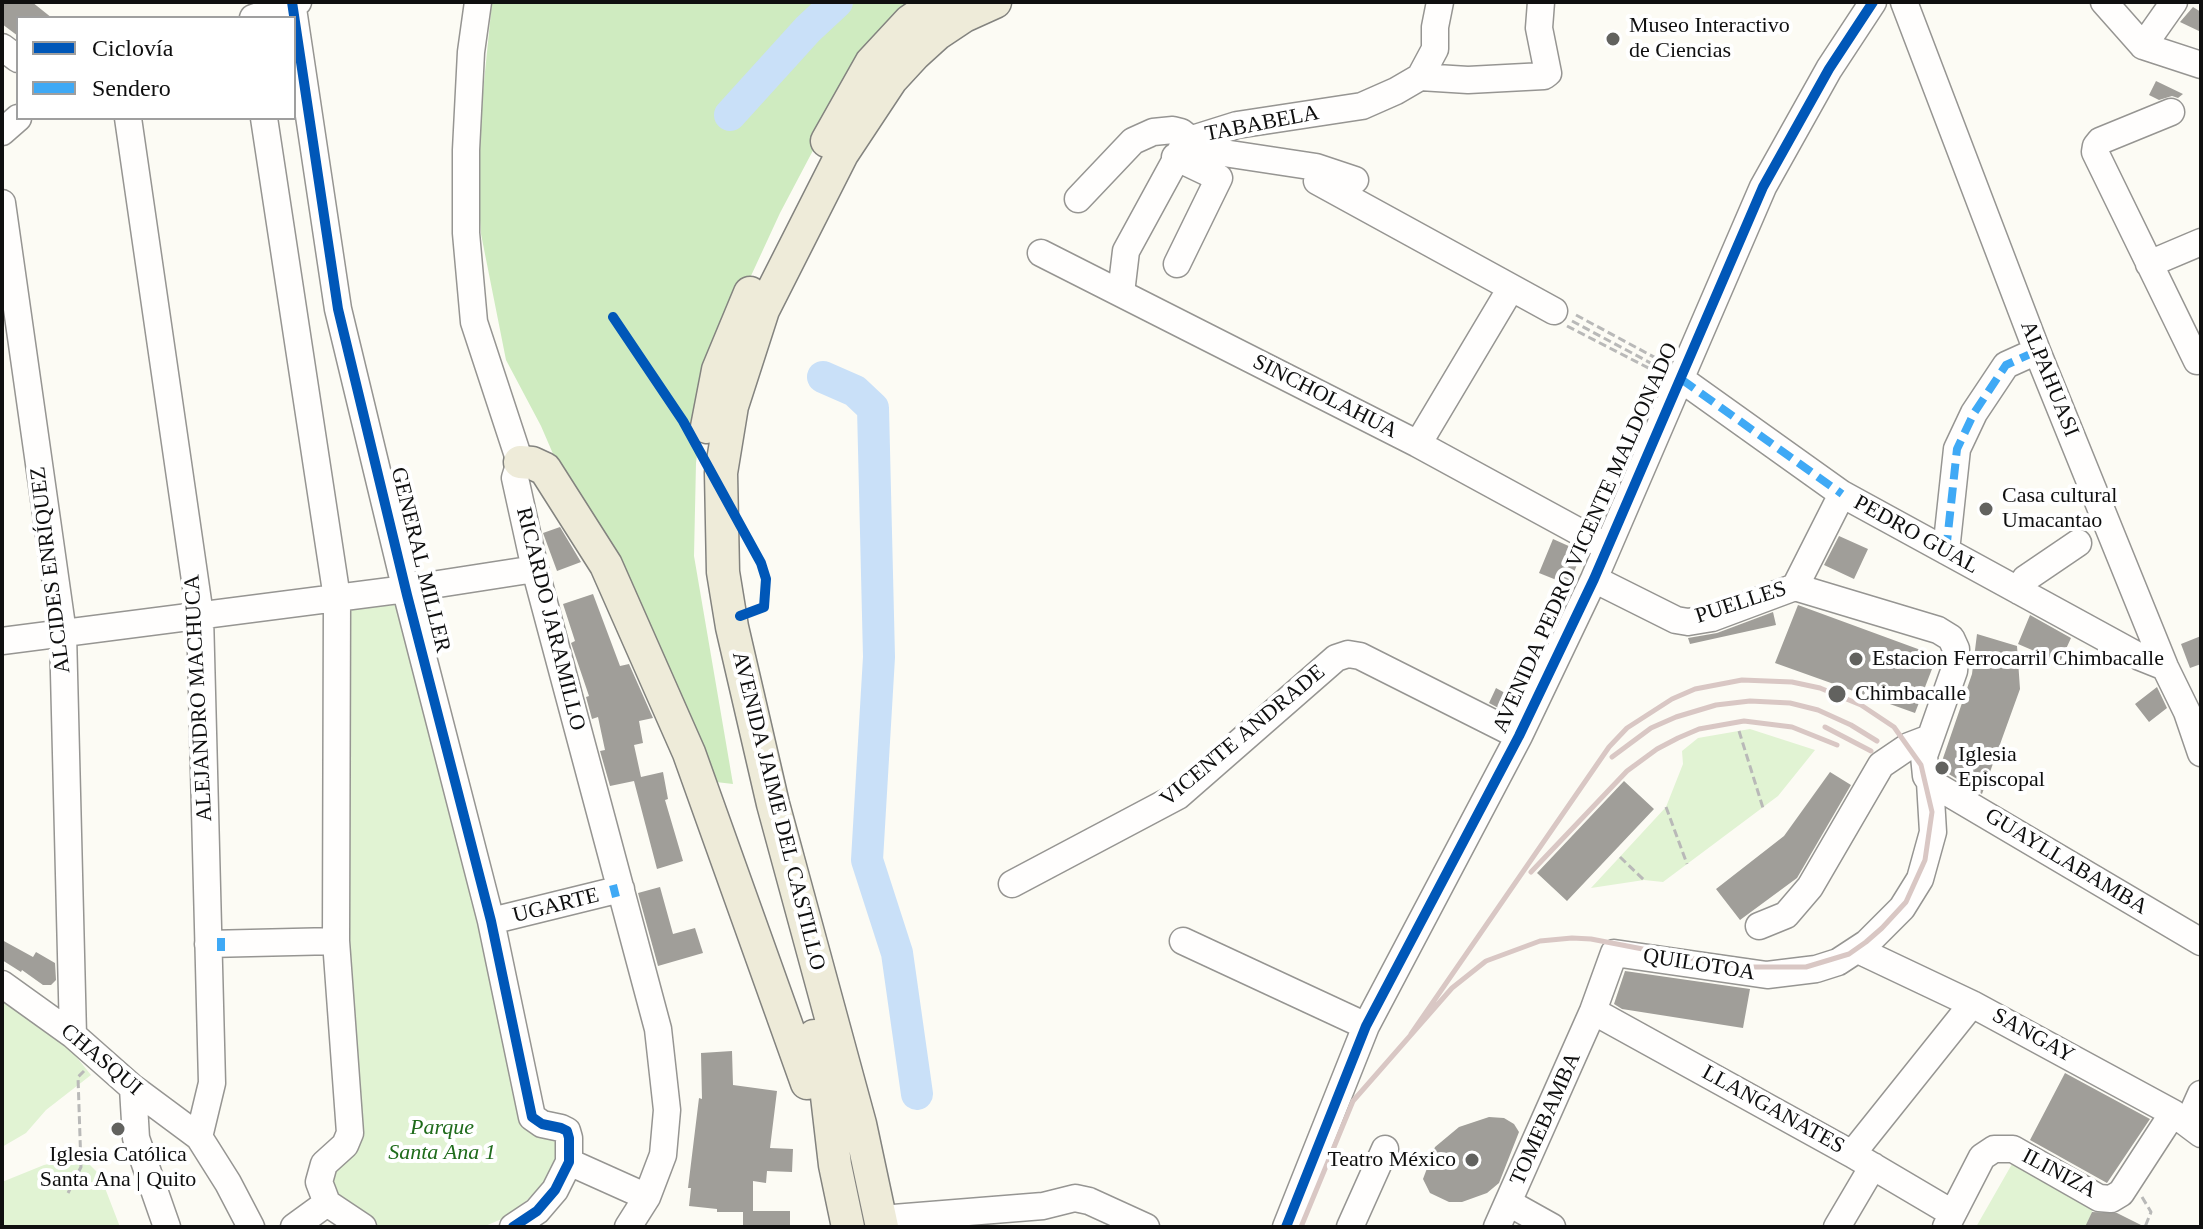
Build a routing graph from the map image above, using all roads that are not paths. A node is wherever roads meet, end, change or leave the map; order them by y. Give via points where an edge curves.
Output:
1 (478, 2) edge
2 (938, 2) edge
3 (995, 2) edge
4 (1440, 2) edge
5 (1541, 2) edge
6 (1873, 2) edge
7 (1904, 2) edge
8 (2104, 2) edge
9 (2174, 2) edge
10 (295, 3) edge
11 (259, 16) edge
12 (2143, 46) junction
13 (2201, 65) edge
14 (1420, 77) junction
15 (2171, 112) dead end
16 (128, 120) edge
17 (264, 120) edge
18 (1183, 148) junction
19 (1355, 180) dead end
20 (1317, 181) dead end
21 (1078, 199) dead end
22 (2, 203) edge
23 (2201, 242) edge
24 (1041, 253) dead end
25 (1177, 264) dead end
26 (2149, 264) junction
27 (1511, 288) junction
28 (1121, 293) junction
29 (1560, 314) road end
30 (2037, 351) junction
31 (2197, 361) dead end
32 (1668, 372) junction
33 (1418, 444) junction
34 (520, 462) junction
35 (1842, 494) junction
36 (2078, 543) dead end
37 (1607, 547) junction
38 (1946, 551) junction
39 (535, 569) junction
40 (1594, 579) junction
41 (1795, 587) junction
42 (406, 589) junction
43 (2019, 591) junction
44 (337, 598) junction
45 (200, 615) junction
46 (63, 633) junction
47 (2, 641) edge
48 (2165, 667) junction
49 (1519, 736) junction
50 (1930, 738) junction
51 (2201, 753) edge
52 (1930, 782) junction
53 (1012, 884) dead end
54 (621, 889) junction
55 (491, 921) junction
56 (1759, 926) dead end
57 (336, 941) junction
58 (1183, 941) dead end
59 (2201, 942) edge
60 (208, 944) junction
61 (1858, 950) junction
62 (2, 984) edge
63 (1972, 1004) junction
64 (1593, 1011) junction
65 (1366, 1026) junction
66 (73, 1035) junction
67 (133, 1088) junction
68 (2201, 1094) edge
69 (2188, 1123) edge
70 (199, 1137) junction
71 (1385, 1149) dead end
72 (1862, 1160) junction
73 (569, 1162) junction
74 (835, 1165) junction
75 (647, 1197) junction
76 (327, 1203) junction
77 (1509, 1203) junction
78 (1949, 1220) edge
79 (881, 1223) edge
80 (167, 1227) edge
81 (251, 1227) edge
82 (294, 1227) edge
83 (363, 1227) edge
84 (513, 1227) edge
85 (628, 1227) edge
86 (848, 1227) edge
87 (1146, 1227) edge
88 (1286, 1227) edge
89 (1350, 1227) edge
90 (1497, 1227) edge
91 (1552, 1227) edge
92 (1837, 1227) edge

1 - 34 street, RICARDO JARAMILLO via 466,150 474,322
2 - 74 main road, AVENIDA JAIME DEL CASTILLO via 910,21 871,63 794,202 718,370 702,469 702,560 709,609 825,1079
3 - 79 main road, AVENIDA JAIME DEL CASTILLO via 964,16 915,54 891,80 842,154 763,310 732,406 722,462 720,529 732,627
4 - 14 street via 1435,49
5 - 14 street via 1539,28 1549,66 1544,76
6 - 32 street, AVENIDA PEDRO VICENTE MALDONADO via 1763,187
7 - 30 street, ALPAHUASI
8 - 12 street
9 - 12 street
10 - 11 street
10 - 42 street, GENERAL MILLER via 338,309
12 - 13 street
14 - 18 street, TABABELA via 1362,106 1237,125
15 - 26 street via 2100,141 2095,152
16 - 45 street, ALEJANDRO MACHUCA
17 - 44 street
18 - 19 street via 1316,167
18 - 21 street via 1173,130 1133,141
18 - 25 street via 1219,178
18 - 28 street via 1126,251
20 - 27 street
22 - 46 street, ALCIDES ENRÍQUEZ
23 - 26 street
24 - 28 street, SINCHOLAHUA
26 - 31 street
27 - 29 street
27 - 33 street
28 - 33 street, SINCHOLAHUA
30 - 38 street via 2006,365 1957,449
30 - 48 street, ALPAHUASI
32 - 35 street, PEDRO GUAL
32 - 37 street, AVENIDA PEDRO VICENTE MALDONADO
33 - 37 street, SINCHOLAHUA
34 - 39 street, RICARDO JARAMILLO via 515,478
34 - 74 main road via 545,469 606,565 689,753
35 - 38 street, PEDRO GUAL
35 - 41 street, PUELLES
36 - 43 street via 2025,579
37 - 40 street, AVENIDA PEDRO VICENTE MALDONADO
38 - 43 street, PEDRO GUAL
39 - 42 street
39 - 54 street, RICARDO JARAMILLO
40 - 41 street, PUELLES via 1688,622
40 - 49 street, AVENIDA PEDRO VICENTE MALDONADO
41 - 50 street, QUILOTOA via 1951,638 1957,659
42 - 44 street
42 - 55 street, GENERAL MILLER
43 - 48 street, PEDRO GUAL
44 - 45 street
44 - 57 street
45 - 46 street
45 - 60 street, ALEJANDRO MACHUCA
46 - 47 street
46 - 66 street, ALCIDES ENRÍQUEZ
48 - 51 street, ALPAHUASI
49 - 53 street, VICENTE ANDRADE via 1348,654 1336,658 1178,796
49 - 65 street, AVENIDA PEDRO VICENTE MALDONADO
50 - 52 street, QUILOTOA via 1924,765
50 - 56 street via 1881,765 1810,887 1786,915
52 - 59 street, GUAYLLABAMBA
52 - 61 street, QUILOTOA via 1933,832 1920,879 1889,924
54 - 55 street, UGARTE
54 - 75 street, RICARDO JARAMILLO via 658,1029 667,1110 663,1155
55 - 73 street, GENERAL MILLER via 532,1117 567,1131
57 - 60 street
57 - 76 street via 350,1133 324,1164 319,1182
58 - 65 street
60 - 70 street, ALEJANDRO MACHUCA via 212,1083
61 - 63 street, SANGAY
61 - 64 street, QUILOTOA via 1816,969 1767,975 1619,952 1612,956
62 - 66 street, CHASQUI
63 - 69 street, SANGAY
63 - 72 street
64 - 72 street, LLANGANATES
64 - 77 street, TOMEBAMBA
65 - 88 street, AVENIDA PEDRO VICENTE MALDONADO
66 - 67 street, CHASQUI
67 - 70 street, CHASQUI
67 - 80 street via 136,1138
68 - 69 street, ILINIZA
69 - 78 street, ILINIZA via 2111,1199 2099,1198 2013,1149 1994,1149 1982,1157
70 - 81 street
71 - 89 street
72 - 78 street, LLANGANATES
72 - 92 street
73 - 75 street
73 - 84 street via 537,1211
74 - 86 main road, AVENIDA JAIME DEL CASTILLO
75 - 85 street, RICARDO JARAMILLO
76 - 82 street
76 - 83 street
77 - 90 street, TOMEBAMBA
77 - 91 street
79 - 87 street via 1075,1198

